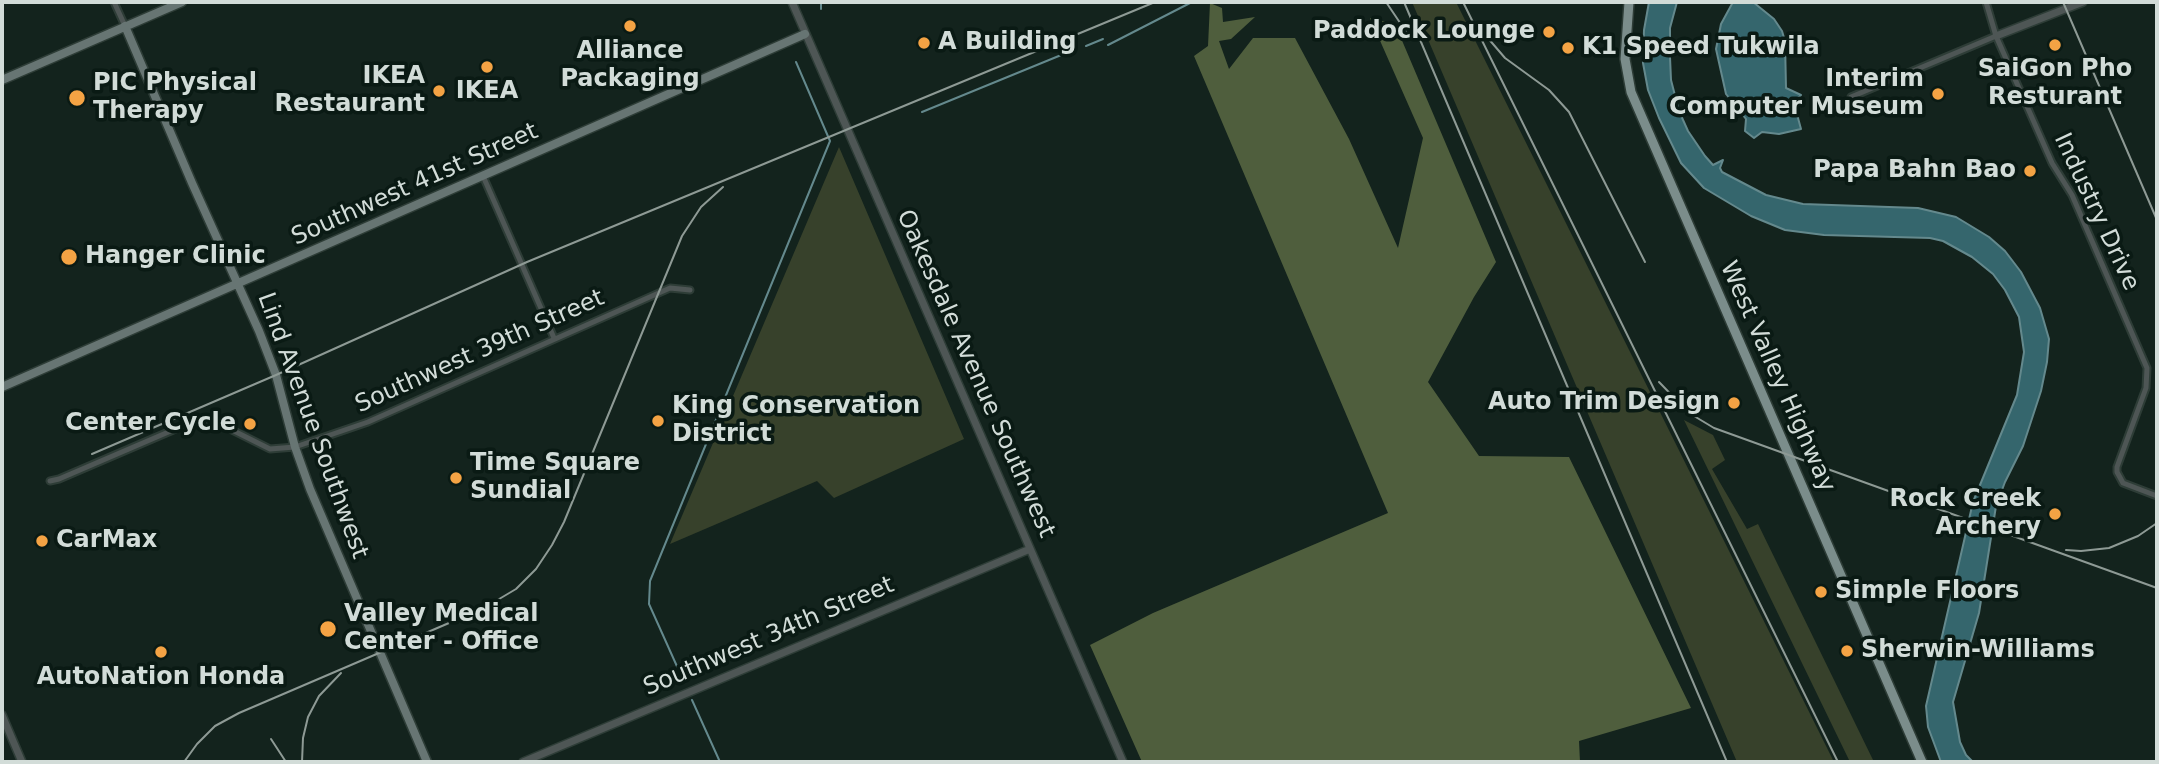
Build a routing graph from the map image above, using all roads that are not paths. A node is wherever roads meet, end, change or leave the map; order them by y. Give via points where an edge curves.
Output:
1 (114, 2) edge
2 (182, 2) edge
3 (792, 2) edge
4 (1629, 2) edge
5 (1986, 2) edge
6 (2083, 2) edge
7 (125, 26) junction
8 (805, 34) junction
9 (1996, 36) junction
10 (2, 80) edge
11 (1851, 97) dead end
12 (483, 176) junction
13 (238, 284) junction
14 (690, 290) dead end
15 (554, 338) junction
16 (2, 387) edge
17 (295, 447) junction
18 (50, 481) dead end
19 (2157, 496) edge
20 (1030, 549) junction
21 (2, 715) edge
22 (22, 762) edge
23 (427, 762) edge
24 (523, 762) edge
25 (1122, 762) edge
26 (1922, 762) edge

1 - 7 street
2 - 7 main road
3 - 8 street, Oakesdale Avenue Southwest
4 - 26 main road, West Valley Highway via 1625,59 1631,92
5 - 9 street, Industry Drive
6 - 9 street
7 - 10 main road
7 - 13 main road, Lind Avenue Southwest
8 - 12 main road, Southwest 41st Street
8 - 20 street, Oakesdale Avenue Southwest
9 - 11 street
9 - 19 street, Industry Drive via 2147,368 2146,388 2117,472 2123,483
12 - 13 main road, Southwest 41st Street
12 - 15 street
13 - 16 main road, Southwest 41st Street
13 - 17 main road, Lind Avenue Southwest via 276,375
14 - 15 street, Southwest 39th Street via 670,288
15 - 17 street, Southwest 39th Street via 368,422
17 - 18 street, Southwest 39th Street via 270,449 203,419
17 - 23 main road, Lind Avenue Southwest
20 - 24 street, Southwest 34th Street
20 - 25 street, Oakesdale Avenue Southwest
21 - 22 street

